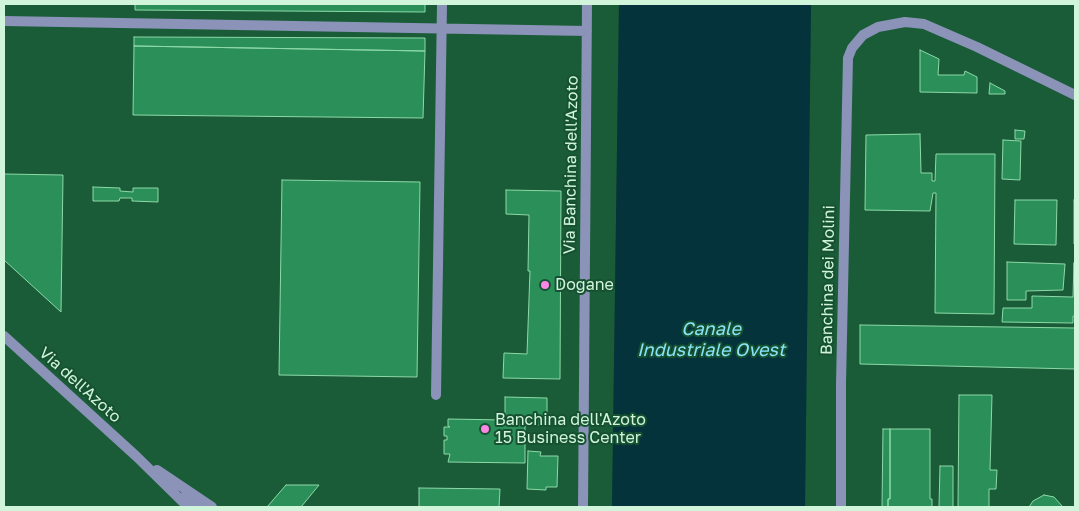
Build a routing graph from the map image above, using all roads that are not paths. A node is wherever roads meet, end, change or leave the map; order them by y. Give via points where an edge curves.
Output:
1 (442, 4) edge
2 (587, 4) edge
3 (4, 21) edge
4 (442, 28) junction
5 (587, 31) junction
6 (1075, 95) edge
7 (4, 336) edge
8 (436, 395) dead end
9 (136, 456) junction
10 (188, 507) edge
11 (198, 507) edge
12 (212, 507) edge
13 (582, 507) edge
14 (841, 507) edge

1 - 4 street
2 - 5 street, Via Banchina dell'Azoto
3 - 4 street
4 - 5 street
4 - 8 street
5 - 13 street, Via Banchina dell'Azoto
6 - 14 street, Banchina dei Molini via 934,27 915,22 873,29 859,39 850,53
7 - 9 street, Via dell'Azoto
9 - 10 street, Via dell'Azoto
9 - 11 street, Via dell'Azoto
9 - 12 street, Via dell'Azoto

